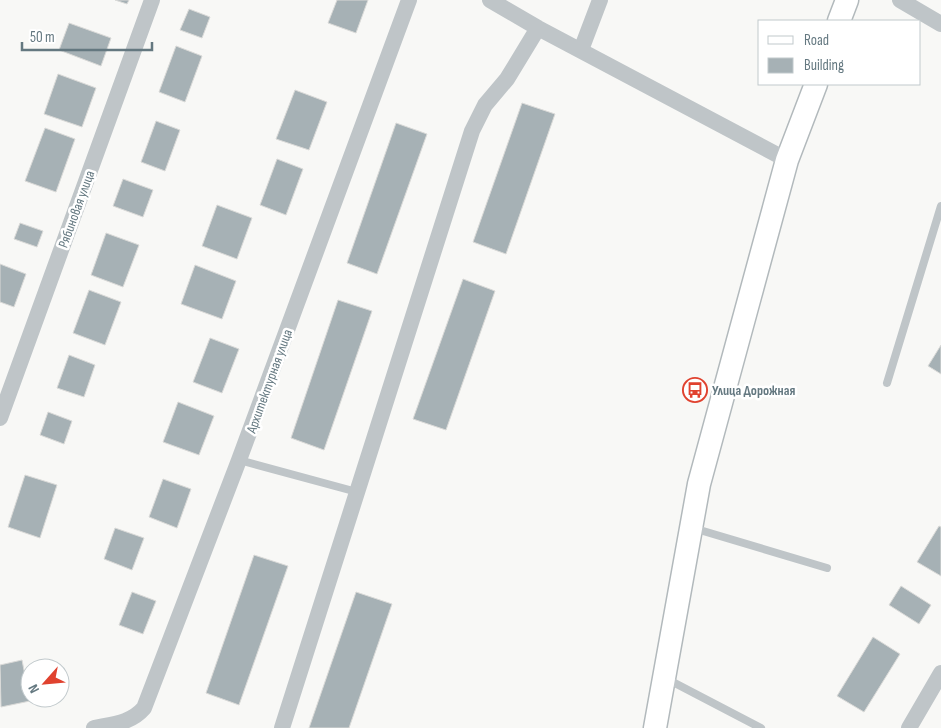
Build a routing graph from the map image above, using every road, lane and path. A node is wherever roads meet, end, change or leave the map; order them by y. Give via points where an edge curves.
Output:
1 (152, 0) edge
2 (410, 0) edge
3 (490, 0) edge
4 (600, 0) edge
5 (847, 0) edge
6 (900, 0) edge
7 (839, 20) edge
8 (941, 24) edge
9 (538, 28) junction
10 (581, 50) junction
11 (816, 85) edge
12 (787, 160) junction
13 (941, 206) edge
14 (887, 383) dead end
15 (0, 418) edge
16 (239, 460) junction
17 (357, 492) junction
18 (691, 527) junction
19 (827, 568) dead end
20 (941, 673) edge
21 (663, 676) junction
22 (127, 725) edge
23 (94, 728) edge
24 (282, 728) edge
25 (655, 728) edge
26 (761, 728) edge
27 (909, 728) edge

1 - 15 street, Рябиновая улица
2 - 16 street, Архитектурная улица
3 - 9 street
4 - 10 street
5 - 7 main road
6 - 8 street
9 - 10 street
9 - 17 street via 508,80 485,105 472,130
10 - 12 street
11 - 12 main road
12 - 18 main road via 699,484
13 - 14 lane
16 - 17 lane
16 - 22 street, Архитектурная улица via 144,708
17 - 24 street
18 - 19 lane
18 - 21 main road
20 - 27 street
21 - 25 main road
21 - 26 lane
22 - 23 street, Архитектурная улица

